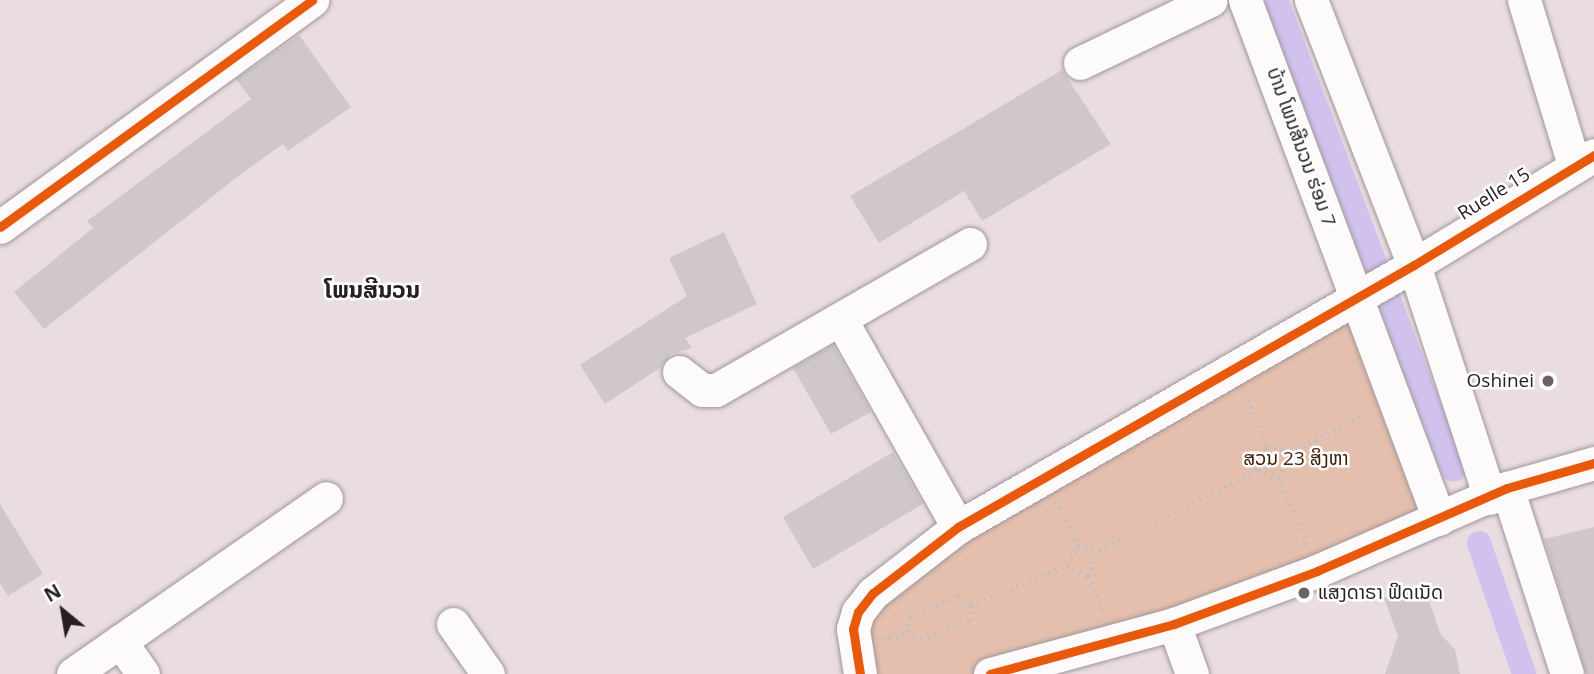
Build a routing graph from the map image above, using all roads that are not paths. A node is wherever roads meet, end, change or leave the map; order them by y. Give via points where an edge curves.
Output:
1 (312, 0) edge
2 (1211, 0) edge
3 (1245, 0) edge
4 (1311, 0) edge
5 (1524, 0) edge
6 (1080, 63) dead end
7 (1584, 160) edge
8 (0, 227) edge
9 (970, 244) dead end
10 (1414, 265) junction
11 (1355, 296) junction
12 (841, 320) junction
13 (679, 372) dead end
14 (1594, 463) edge
15 (1498, 493) junction
16 (326, 498) dead end
17 (1428, 524) junction
18 (958, 527) junction
19 (453, 624) dead end
20 (1174, 624) junction
21 (120, 641) junction
22 (858, 661) edge
23 (73, 674) edge
24 (143, 674) edge
25 (488, 674) edge
26 (990, 674) edge
27 (1192, 674) edge
28 (1567, 674) edge

1 - 8 street
2 - 6 street
3 - 11 street, ບ້ານ ໂພນສີນວນ ຮ່ອມ 7
4 - 10 street
5 - 7 street
7 - 10 street, Ruelle 15
9 - 12 street
10 - 11 street, Ruelle 15
10 - 15 street
11 - 17 street, ບ້ານ ໂພນສີນວນ ຮ່ອມ 7 via 1394,400
11 - 18 street, Ruelle 15
12 - 13 street via 716,390 702,390
12 - 18 street
14 - 15 street
15 - 17 street
15 - 28 street
16 - 21 street
17 - 20 street
18 - 22 street, Ruelle 15 via 873,593 858,612
19 - 25 street
20 - 26 street
20 - 27 street
21 - 23 street
21 - 24 street

